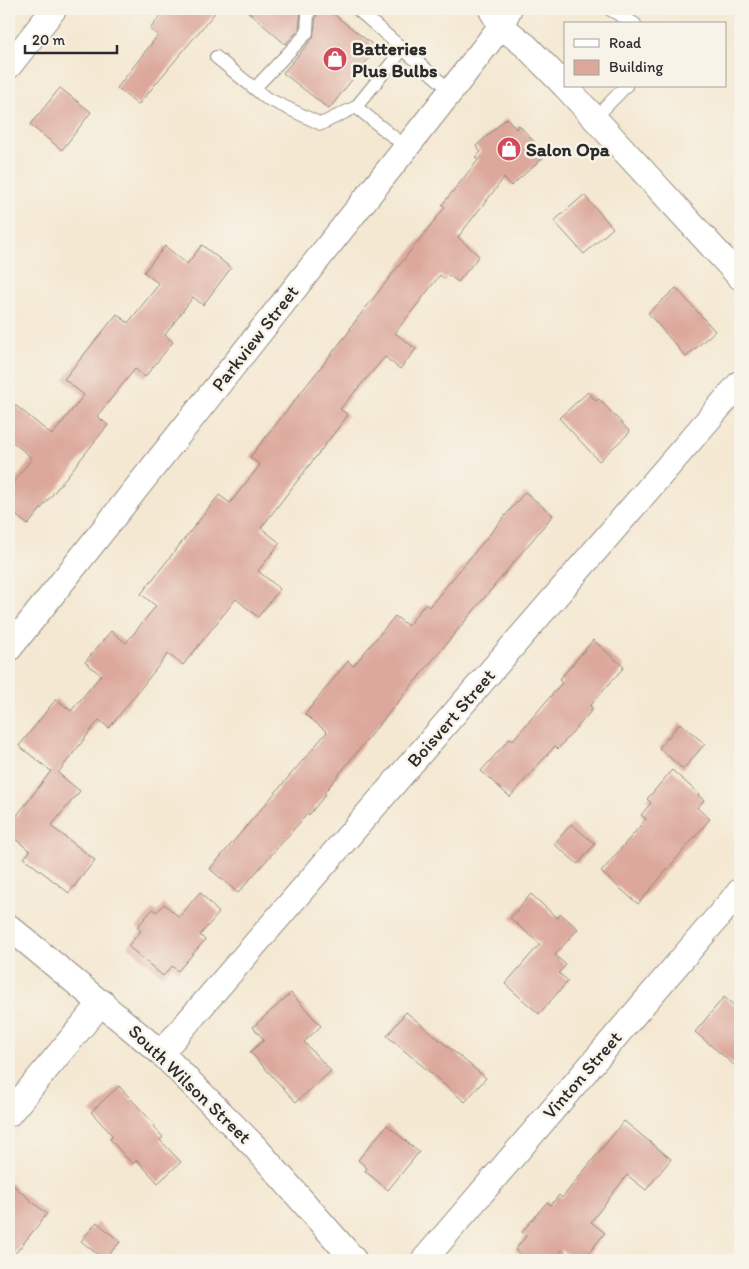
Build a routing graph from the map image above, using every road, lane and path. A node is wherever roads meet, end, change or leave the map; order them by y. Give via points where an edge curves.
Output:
1 (54, 9) edge
2 (312, 9) edge
3 (357, 9) edge
4 (609, 9) edge
5 (501, 14) edge
6 (632, 22) edge
7 (403, 49) junction
8 (216, 57) dead end
9 (9, 66) edge
10 (564, 85) edge
11 (255, 88) junction
12 (567, 88) edge
13 (624, 88) edge
14 (451, 91) junction
15 (356, 107) junction
16 (595, 118) junction
17 (406, 147) junction
18 (740, 277) edge
19 (740, 383) edge
20 (9, 649) edge
21 (740, 891) edge
22 (9, 927) edge
23 (102, 1002) junction
24 (161, 1053) junction
25 (9, 1114) edge
26 (354, 1260) edge
27 (424, 1260) edge

1 - 9 street
2 - 11 lane via 308,13 307,33
3 - 7 lane
4 - 6 lane
5 - 10 street via 526,46
5 - 14 street, Parkview Street
7 - 14 lane
7 - 15 lane
8 - 11 lane
11 - 15 lane via 266,98 321,124
12 - 16 street
13 - 16 lane
14 - 17 street, Parkview Street
15 - 17 lane
16 - 18 street
17 - 20 street, Parkview Street
19 - 24 street, Boisvert Street
21 - 27 street, Vinton Street
22 - 23 street, South Wilson Street
23 - 24 street, South Wilson Street
23 - 25 street
24 - 26 street, South Wilson Street via 255,1147

